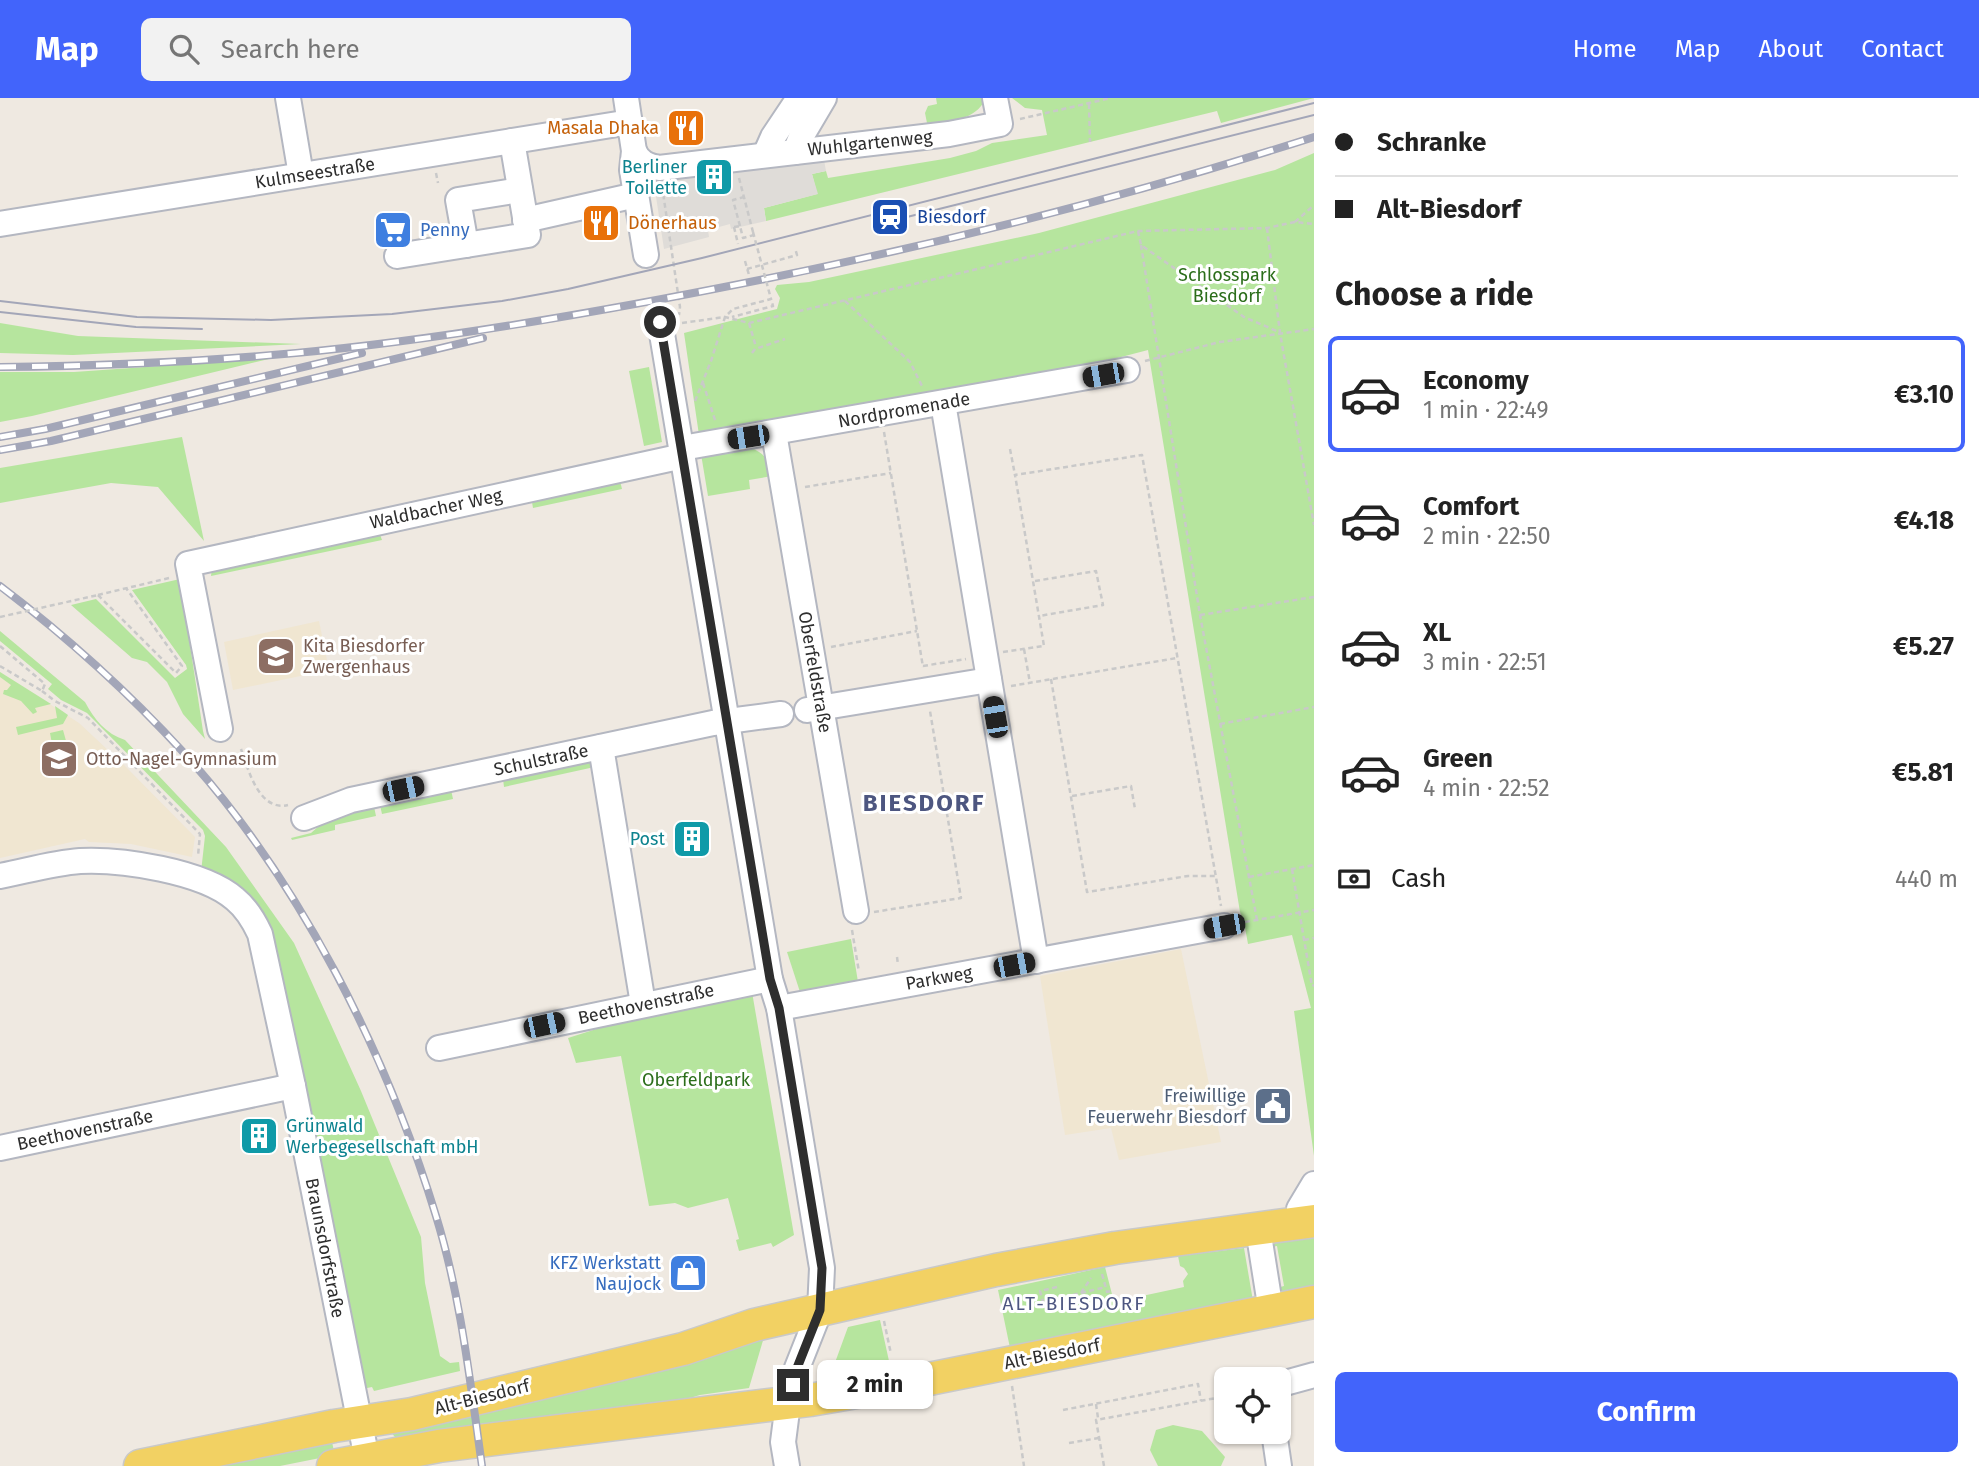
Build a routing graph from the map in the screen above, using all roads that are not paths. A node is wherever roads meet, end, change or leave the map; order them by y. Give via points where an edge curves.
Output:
1 (288, 98) edge
2 (799, 98) edge
3 (824, 98) edge
4 (995, 98) edge
5 (628, 110) edge
6 (512, 141) junction
7 (634, 151) junction
8 (795, 152) junction
9 (765, 155) junction
10 (301, 175) junction
11 (520, 190) junction
12 (636, 195) junction
13 (525, 220) junction
14 (0, 224) edge
15 (466, 245) junction
16 (646, 255) dead end
17 (397, 256) dead end
18 (673, 319) road end
19 (1127, 370) road end
20 (935, 405) junction
21 (774, 433) junction
22 (683, 452) junction
23 (988, 675) junction
24 (814, 708) junction
25 (781, 714) dead end
26 (726, 721) junction
27 (220, 729) dead end
28 (601, 747) junction
29 (304, 818) road end
30 (0, 876) edge
31 (857, 914) road end
32 (1224, 926) road end
33 (1036, 961) junction
34 (770, 979) junction
35 (643, 1004) junction
36 (779, 1008) junction
37 (439, 1048) dead end
38 (293, 1086) junction
39 (0, 1148) edge
40 (1314, 1184) edge
41 (1307, 1222) edge
42 (1258, 1229) junction
43 (1314, 1302) edge
44 (820, 1310) junction
45 (1271, 1311) junction
46 (1314, 1375) edge
47 (1291, 1381) edge
48 (788, 1403) junction
49 (360, 1422) junction
50 (1276, 1444) edge
51 (429, 1457) edge
52 (367, 1459) junction
53 (140, 1466) edge
54 (333, 1466) edge
55 (788, 1466) edge
56 (1279, 1466) edge

1 - 10 street
2 - 9 street
3 - 8 street
4 - 8 street, Wuhlgartenweg via 1000,124
5 - 6 street, Kulmseestraße
5 - 7 street
6 - 10 street, Kulmseestraße
6 - 11 street
7 - 9 street, Wuhlgartenweg via 650,167
7 - 12 street
8 - 9 street, Wuhlgartenweg
10 - 14 street, Kulmseestraße
11 - 13 street
11 - 15 street via 458,200
12 - 13 street
12 - 16 street
13 - 15 street via 528,235
15 - 17 street
18 - 22 street
19 - 20 street, Nordpromenade
20 - 21 street, Nordpromenade
20 - 23 street
21 - 22 street, Nordpromenade
21 - 24 street, Oberfeldstraße via 812,650
22 - 26 street
22 - 27 street, Waldbacher Weg via 188,564
23 - 24 street
23 - 33 street
24 - 31 street, Oberfeldstraße
25 - 26 street, Schulstraße
26 - 28 street, Schulstraße
26 - 34 street
28 - 29 street, Schulstraße via 351,800
28 - 35 street
30 - 38 street, Braunsdorfstraße via 78,861 131,864 188,870 225,892 241,905 260,934
32 - 33 street, Parkweg
33 - 36 street, Parkweg
34 - 35 street, Beethovenstraße
34 - 36 street
35 - 37 street, Beethovenstraße
36 - 44 street via 822,1268
38 - 39 street, Beethovenstraße
38 - 49 street, Braunsdorfstraße
40 - 41 street via 1298,1209
41 - 42 main road, Alt-Biesdorf
42 - 44 main road, Alt-Biesdorf via 1115,1248
42 - 45 street
43 - 45 main road, Alt-Biesdorf
44 - 48 street
44 - 49 main road, Alt-Biesdorf via 754,1325 683,1349 412,1414
45 - 48 main road, Alt-Biesdorf
46 - 47 street
48 - 51 main road, Alt-Biesdorf
48 - 55 street via 783,1442
49 - 52 street, Braunsdorfstraße
49 - 53 main road, Alt-Biesdorf
50 - 56 street
51 - 52 main road, Alt-Biesdorf
52 - 54 main road, Alt-Biesdorf

